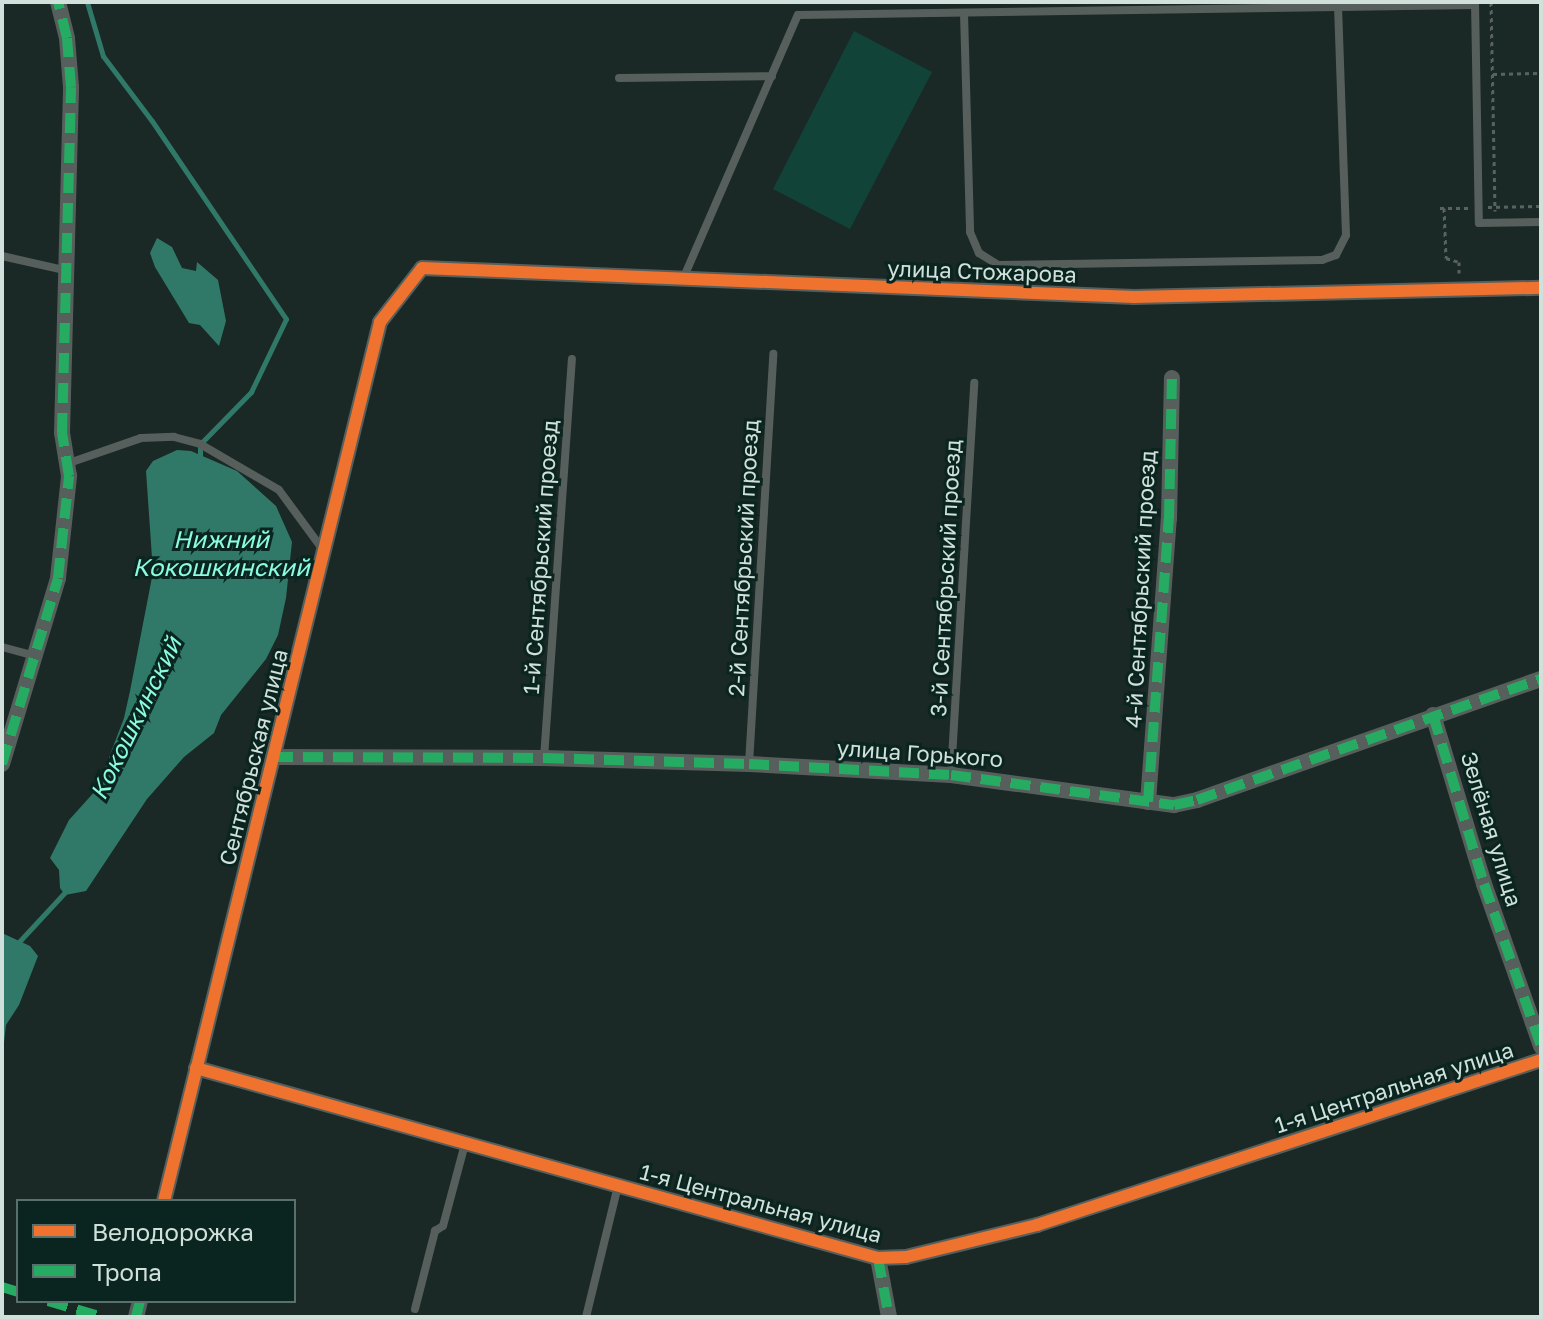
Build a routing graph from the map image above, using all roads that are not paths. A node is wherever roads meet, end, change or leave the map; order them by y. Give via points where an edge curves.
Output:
1 (58, 2) edge
2 (930, 2) edge
3 (987, 2) edge
4 (1475, 3) edge
5 (1382, 4) edge
6 (1336, 5) edge
7 (987, 12) junction
8 (930, 13) junction
9 (964, 13) junction
10 (772, 76) junction
11 (619, 78) dead end
12 (1541, 222) edge
13 (2, 256) edge
14 (64, 270) junction
15 (683, 279) junction
16 (1541, 288) edge
17 (380, 322) joint
18 (773, 354) dead end
19 (572, 359) dead end
20 (1172, 378) dead end
21 (974, 383) dead end
22 (69, 463) junction
23 (327, 552) junction
24 (2, 647) edge
25 (36, 656) junction
26 (1541, 679) edge
27 (1433, 715) junction
28 (273, 757) junction
29 (544, 758) junction
30 (2, 764) edge
31 (749, 764) junction
32 (951, 775) junction
33 (1148, 802) junction
34 (1541, 1046) edge
35 (1541, 1060) edge
36 (196, 1068) junction
37 (465, 1143) junction
38 (618, 1185) junction
39 (164, 1199) edge
40 (878, 1258) junction
41 (415, 1309) dead end
42 (586, 1317) edge
43 (889, 1317) edge

1 - 14 street via 71,87
2 - 8 lane
3 - 7 lane
4 - 5 lane
4 - 12 lane via 1479,223
5 - 6 lane
6 - 7 lane
6 - 9 lane via 1346,235 1336,255 1322,260 998,265 979,253 970,232
7 - 9 lane
8 - 9 lane
8 - 10 lane via 798,15
10 - 11 lane
10 - 15 lane
13 - 14 lane
14 - 22 street via 62,433
15 - 16 street, улица Стожарова via 1134,297
15 - 17 street, улица Стожарова via 422,268
17 - 23 street, Сентябрьская улица
18 - 31 lane, 2-й Сентябрьский проезд
19 - 29 lane, 1-й Сентябрьский проезд
20 - 33 street, 4-й Сентябрьский проезд via 1169,519
21 - 32 lane, 3-й Сентябрьский проезд
22 - 23 lane via 141,438 174,437 200,444 279,490
22 - 25 street via 60,569
23 - 28 street, Сентябрьская улица
24 - 25 lane
25 - 30 street
26 - 27 street, улица Горького
27 - 33 street, улица Горького via 1197,800 1174,805
27 - 34 street, Зелёная улица
28 - 29 street, улица Горького
28 - 36 street, Сентябрьская улица
29 - 31 street, улица Горького
31 - 32 street, улица Горького
32 - 33 street, улица Горького
35 - 40 street, 1-я Центральная улица via 1037,1225 906,1257
36 - 37 street, 1-я Центральная улица
36 - 39 street, Сентябрьская улица
37 - 38 street, 1-я Центральная улица
37 - 41 lane
38 - 40 street, 1-я Центральная улица
38 - 42 lane
40 - 43 street

